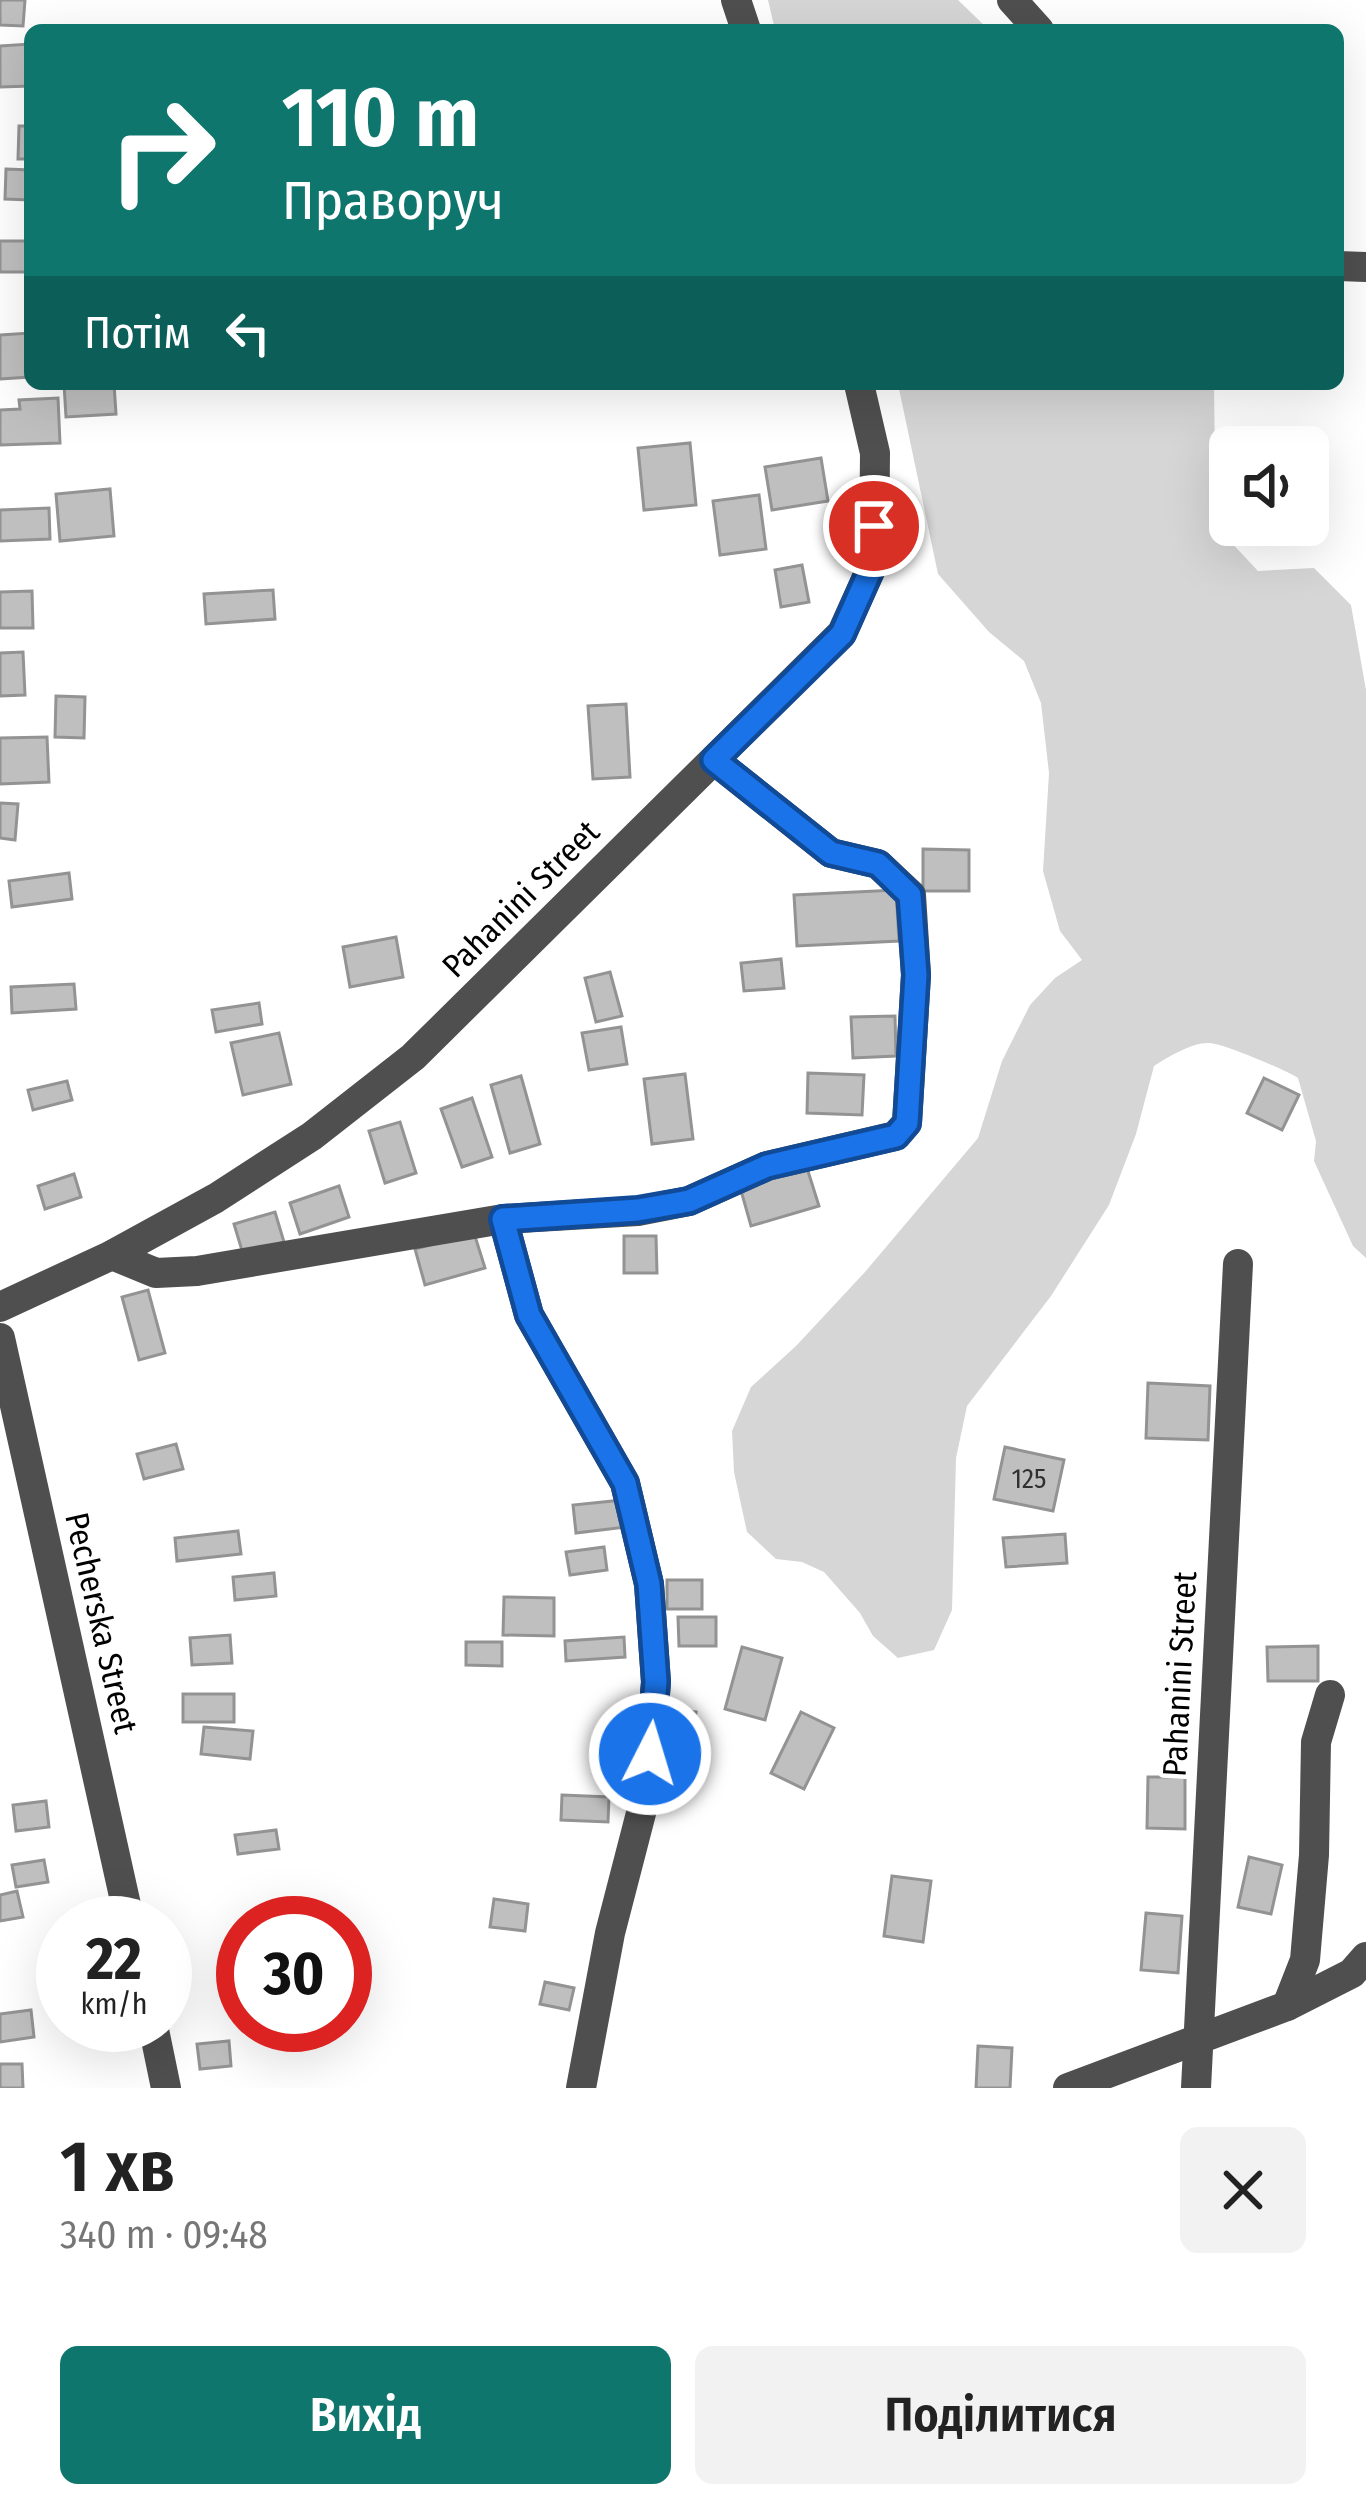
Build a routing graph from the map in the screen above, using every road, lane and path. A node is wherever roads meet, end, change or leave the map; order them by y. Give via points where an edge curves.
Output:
1 (1012, 0) edge
2 (1034, 24) edge
3 (860, 390) edge
4 (714, 760) junction
5 (503, 1219) junction
6 (112, 1256) junction
7 (1238, 1264) dead end
8 (0, 1307) edge
9 (0, 1344) edge
10 (1330, 1695) dead end
11 (124, 1896) edge
12 (1366, 1957) edge
13 (1287, 2006) junction
14 (1197, 2039) junction
15 (159, 2052) edge
16 (166, 2088) edge
17 (581, 2088) edge
18 (1068, 2088) edge
19 (1196, 2088) edge

1 - 2 street
3 - 4 street, Pahanini Street via 875,453 874,562 842,634
4 - 5 street via 831,853 878,864 910,895 916,975 907,1123 896,1136 767,1166 689,1201
4 - 6 street, Pahanini Street via 413,1057 312,1136
5 - 6 street via 197,1271 156,1273
5 - 17 street via 529,1315 625,1483 649,1584 656,1682 647,1790
6 - 8 street, Pahanini Street
7 - 14 street, Pahanini Street
9 - 11 street, Pecherska Street
10 - 13 street via 1316,1742 1305,1960
12 - 13 street via 1352,1973
13 - 14 street
14 - 18 street
14 - 19 street, Pahanini Street
15 - 16 street

